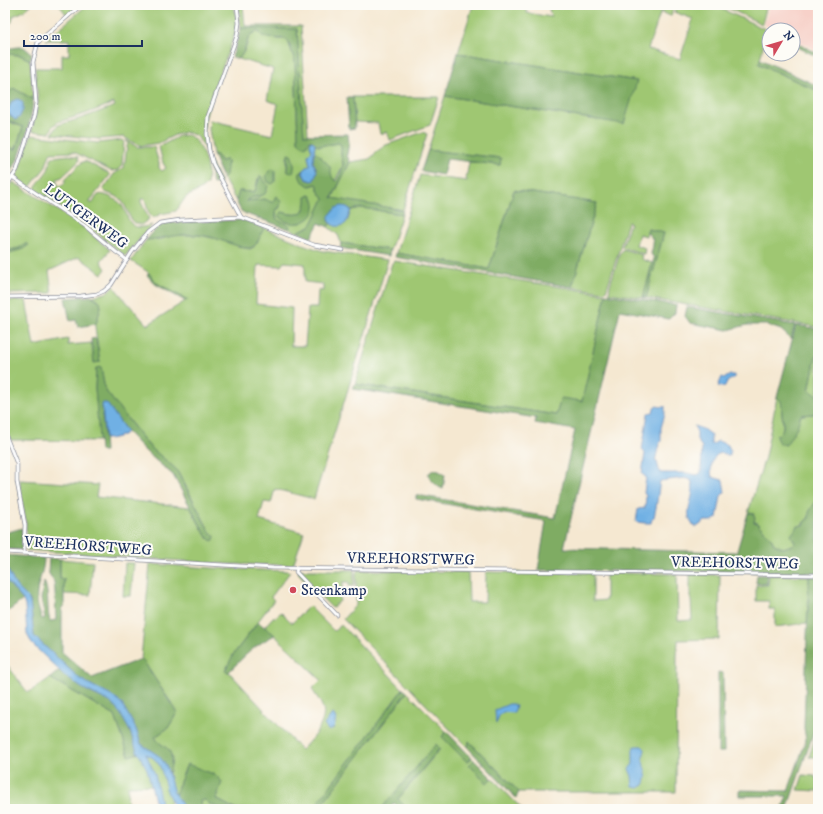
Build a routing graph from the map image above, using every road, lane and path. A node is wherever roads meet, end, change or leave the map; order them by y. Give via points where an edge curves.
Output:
1 (81, 5) edge
2 (237, 5) edge
3 (12, 177) junction
4 (5, 188) edge
5 (241, 217) junction
6 (343, 250) dead end
7 (127, 260) junction
8 (5, 297) edge
9 (5, 434) edge
10 (5, 552) edge
11 (24, 553) junction
12 (297, 568) junction
13 (818, 575) edge
14 (337, 614) dead end

1 - 3 street via 38,42 33,62 36,103 34,116 17,170
2 - 5 street via 237,36 208,116 207,134 213,164
3 - 4 street
3 - 7 street, LUTGERWEG via 85,226
5 - 6 street via 314,245
5 - 7 street via 160,223 148,232
7 - 8 street via 111,285 97,294
9 - 11 street via 17,464 17,482 25,525
10 - 11 street, VREEHORSTWEG
11 - 12 street, VREEHORSTWEG
12 - 13 street, VREEHORSTWEG
12 - 14 street via 296,572

